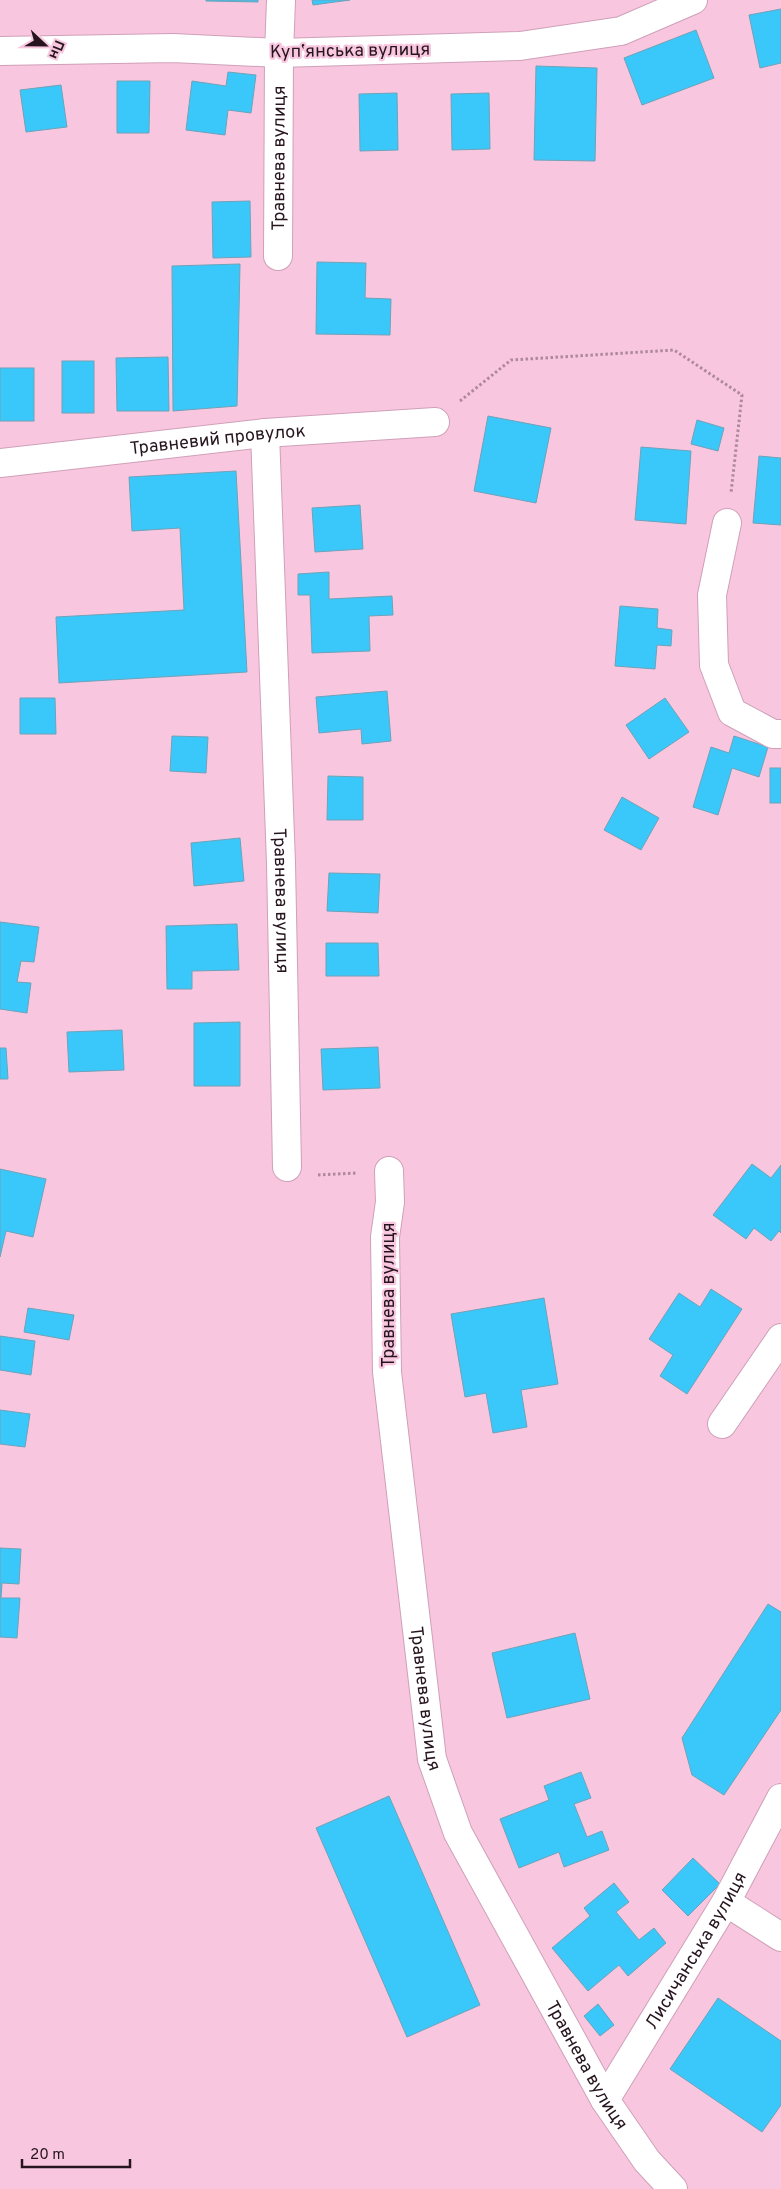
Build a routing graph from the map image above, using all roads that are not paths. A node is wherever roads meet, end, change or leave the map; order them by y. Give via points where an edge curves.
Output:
1 (281, 0) edge
2 (693, 0) edge
3 (0, 52) edge
4 (279, 52) junction
5 (278, 256) dead end
6 (434, 422) road end
7 (265, 433) junction
8 (0, 463) edge
9 (728, 522) road end
10 (781, 734) edge
11 (287, 1166) road end
12 (389, 1171) road end
13 (781, 1338) edge
14 (722, 1424) dead end
15 (781, 1798) edge
16 (726, 1902) junction
17 (781, 1937) edge
18 (605, 2100) junction
19 (673, 2189) edge

1 - 4 street, Травнева вулиця
2 - 4 street, Купʼянська вулиця via 621,30 520,46
3 - 4 street, Купʼянська вулиця via 174,48
4 - 5 street, Травнева вулиця
6 - 7 street, Травневий провулок
7 - 8 street, Травневий провулок
7 - 11 street, Травнева вулиця via 281,863
9 - 10 street via 712,595 714,665 732,712 773,734
12 - 18 street, Травнева вулиця via 390,1202 385,1237 387,1372 432,1759 458,1833
13 - 14 street
15 - 16 street, Лисичанська вулиця
16 - 17 street
16 - 18 street, Лисичанська вулиця
18 - 19 street, Травнева вулиця via 647,2161

